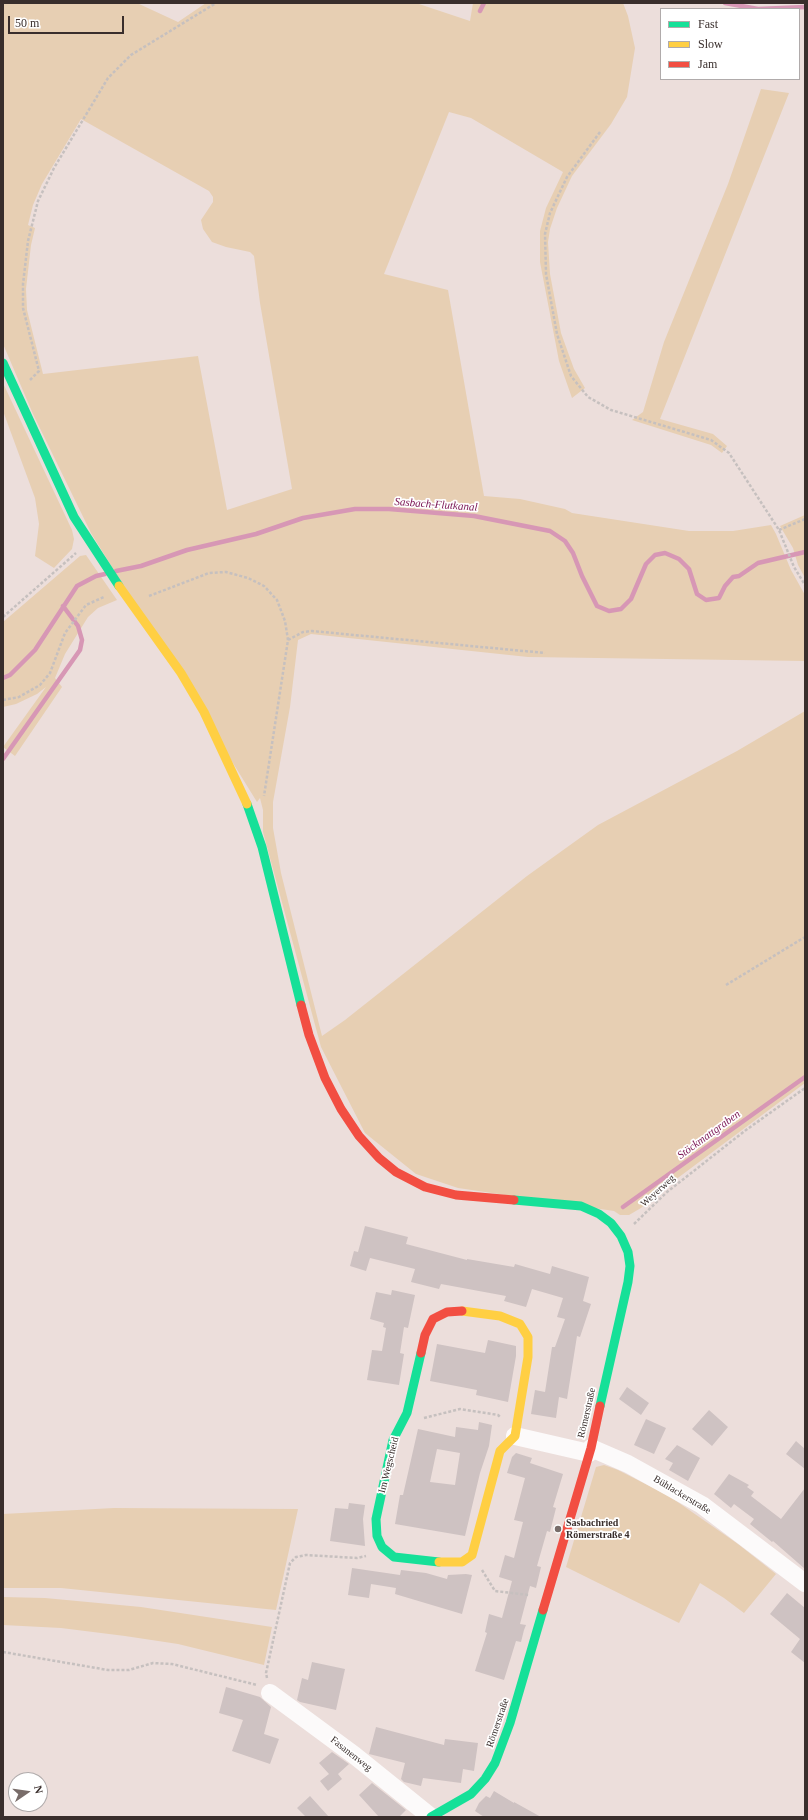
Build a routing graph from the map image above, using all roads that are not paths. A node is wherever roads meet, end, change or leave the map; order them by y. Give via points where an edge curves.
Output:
1 (3, 363) edge
2 (515, 1436) junction
3 (590, 1450) junction
4 (805, 1582) edge
5 (270, 1693) road end
6 (431, 1817) edge

1 - 3 street, Römerstraße via 74,517 120,589 181,673 204,712 253,818 309,1035 325,1078 359,1136 379,1158 410,1181 456,1196 545,1201 581,1206 600,1214 621,1236 629,1259 628,1282
2 - 2 street, Im Wegscheid via 500,1451 472,1555 462,1562 434,1562 394,1557 382,1547 377,1536 376,1519 393,1440 407,1413 425,1335 433,1319 447,1312 462,1311 500,1316 520,1324 528,1337 528,1356
2 - 3 street
3 - 4 street, Bühlackerstraße via 628,1464 702,1505
3 - 6 street, Römerstraße via 548,1598 510,1723 495,1763 471,1794 450,1810
5 - 6 street, Fasanenweg via 354,1755

